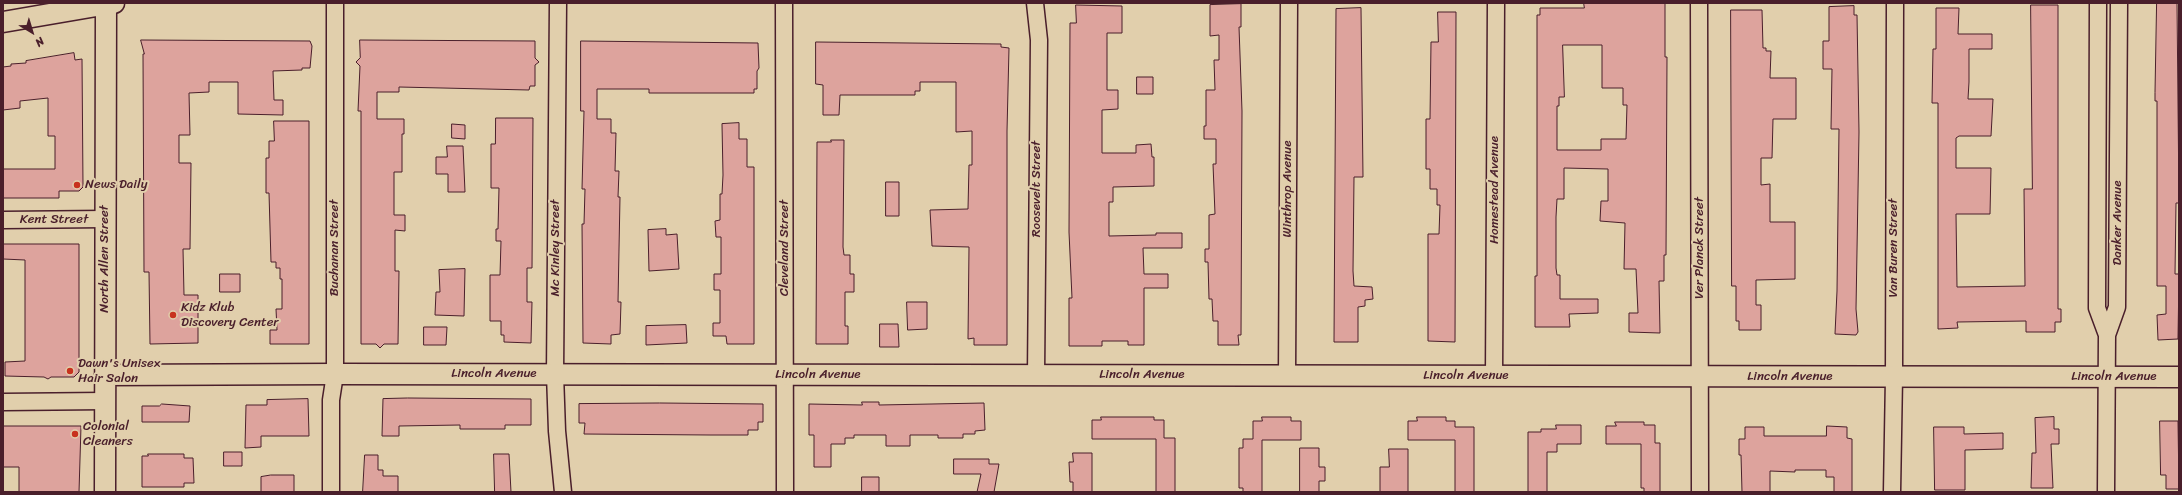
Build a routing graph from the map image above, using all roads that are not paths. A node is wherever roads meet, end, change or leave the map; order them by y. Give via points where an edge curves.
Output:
1 (108, 3) edge
2 (335, 3) edge
3 (558, 3) edge
4 (784, 3) edge
5 (1035, 3) edge
6 (1289, 3) edge
7 (1496, 3) edge
8 (1699, 3) edge
9 (1895, 3) edge
10 (2098, 3) edge
11 (2119, 3) edge
12 (3, 22) edge
13 (2099, 110) junction
14 (2119, 110) junction
15 (105, 219) junction
16 (3, 220) edge
17 (2107, 335) junction
18 (335, 374) junction
19 (555, 374) junction
20 (105, 375) junction
21 (786, 375) junction
22 (1036, 375) junction
23 (1287, 376) junction
24 (1494, 376) junction
25 (1700, 376) junction
26 (1894, 377) junction
27 (2106, 377) junction
28 (2179, 377) edge
29 (105, 401) junction
30 (3, 402) edge
31 (105, 492) edge
32 (331, 492) edge
33 (563, 492) edge
34 (785, 492) edge
35 (1700, 492) edge
36 (1892, 492) edge
37 (2106, 492) edge

1 - 12 street
1 - 15 street, North Allen Street
2 - 18 street, Buchanan Street
3 - 19 street, Mc Kinley Street
4 - 21 street, Cleveland Street
5 - 22 street, Roosevelt Street via 1039,40
6 - 23 street, Winthrop Avenue
7 - 24 street, Homestead Avenue
8 - 25 street, Ver Planck Street
9 - 26 street, Van Buren Street
10 - 13 street, Danker Avenue
11 - 14 street, Danker Avenue
13 - 14 street
13 - 17 street, Danker Avenue via 2097,308
14 - 17 street, Danker Avenue via 2117,307
15 - 16 street, Kent Street
15 - 20 street, North Allen Street
17 - 27 street, Danker Avenue
18 - 19 street, Lincoln Avenue
18 - 20 street, Lincoln Avenue
18 - 32 street, Buchanan Street via 331,400
19 - 21 street, Lincoln Avenue
19 - 33 street, Mc Kinley Street
20 - 29 street, North Allen Street
21 - 22 street, Lincoln Avenue
21 - 34 street, Cleveland Street
22 - 23 street, Lincoln Avenue
23 - 24 street, Lincoln Avenue
24 - 25 street, Lincoln Avenue
25 - 26 street, Lincoln Avenue
25 - 35 street, Ver Planck Street
26 - 27 street, Lincoln Avenue
26 - 36 street, Van Buren Street
27 - 28 street, Lincoln Avenue
27 - 37 street, Danker Avenue
29 - 30 street
29 - 31 street, North Allen Street

